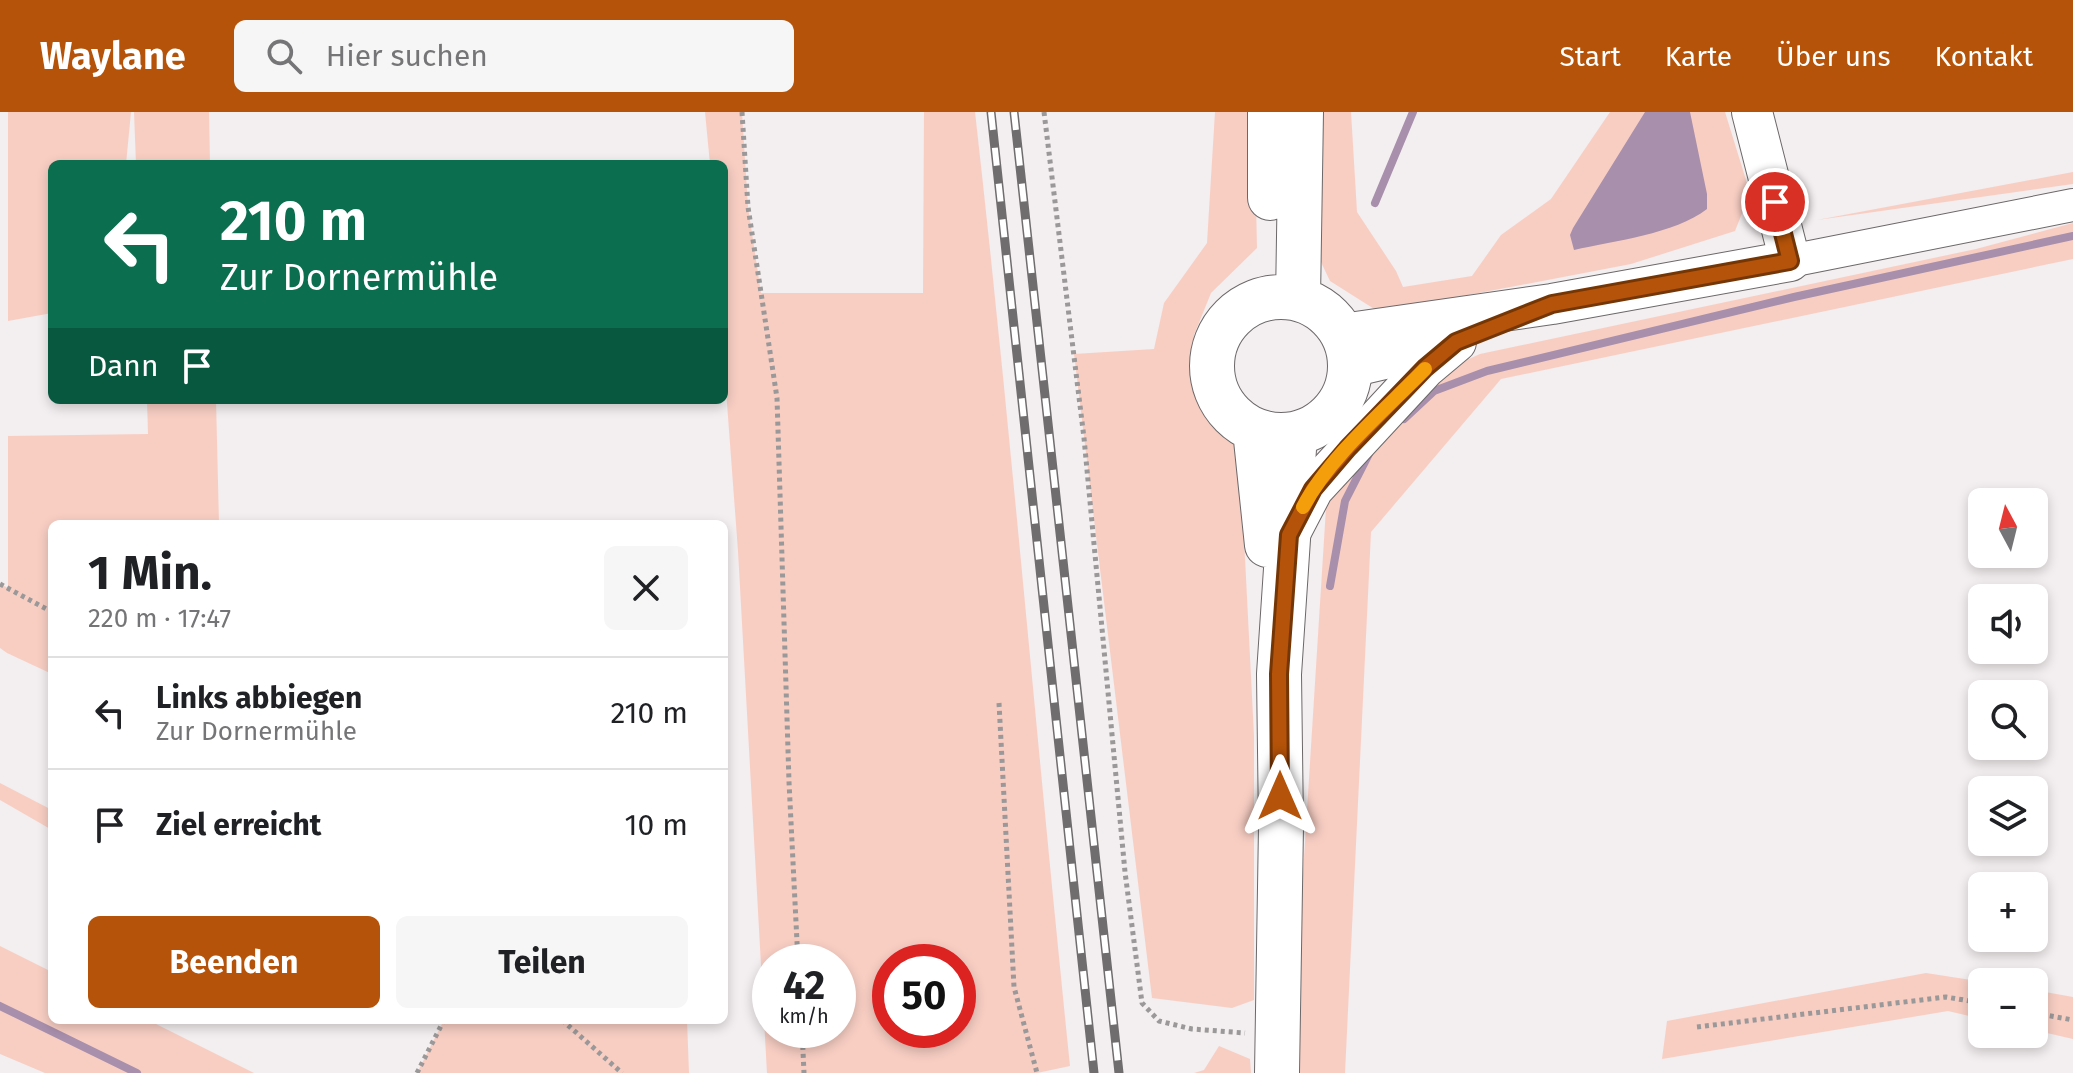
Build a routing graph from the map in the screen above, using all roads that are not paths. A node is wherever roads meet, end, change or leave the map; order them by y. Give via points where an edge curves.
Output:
1 (1270, 112) edge
2 (1301, 112) edge
3 (1752, 112) edge
4 (2073, 205) edge
5 (1790, 261) junction
6 (1284, 299) junction
7 (1552, 304) junction
8 (1456, 342) junction
9 (1346, 351) junction
10 (1275, 432) junction
11 (1289, 535) junction
12 (1279, 674) junction
13 (1277, 1055) edge

1 - 6 main road
2 - 6 main road
3 - 5 street
4 - 5 street
5 - 7 street
6 - 9 main road via 1324,312
6 - 10 main road via 1254,302 1228,322 1212,359 1219,398 1241,423
7 - 8 street
7 - 9 street
8 - 9 street
8 - 11 street via 1425,368 1313,489
9 - 10 main road via 1343,397 1334,410 1323,421
10 - 11 main road
10 - 12 main road
11 - 12 main road
12 - 13 main road

